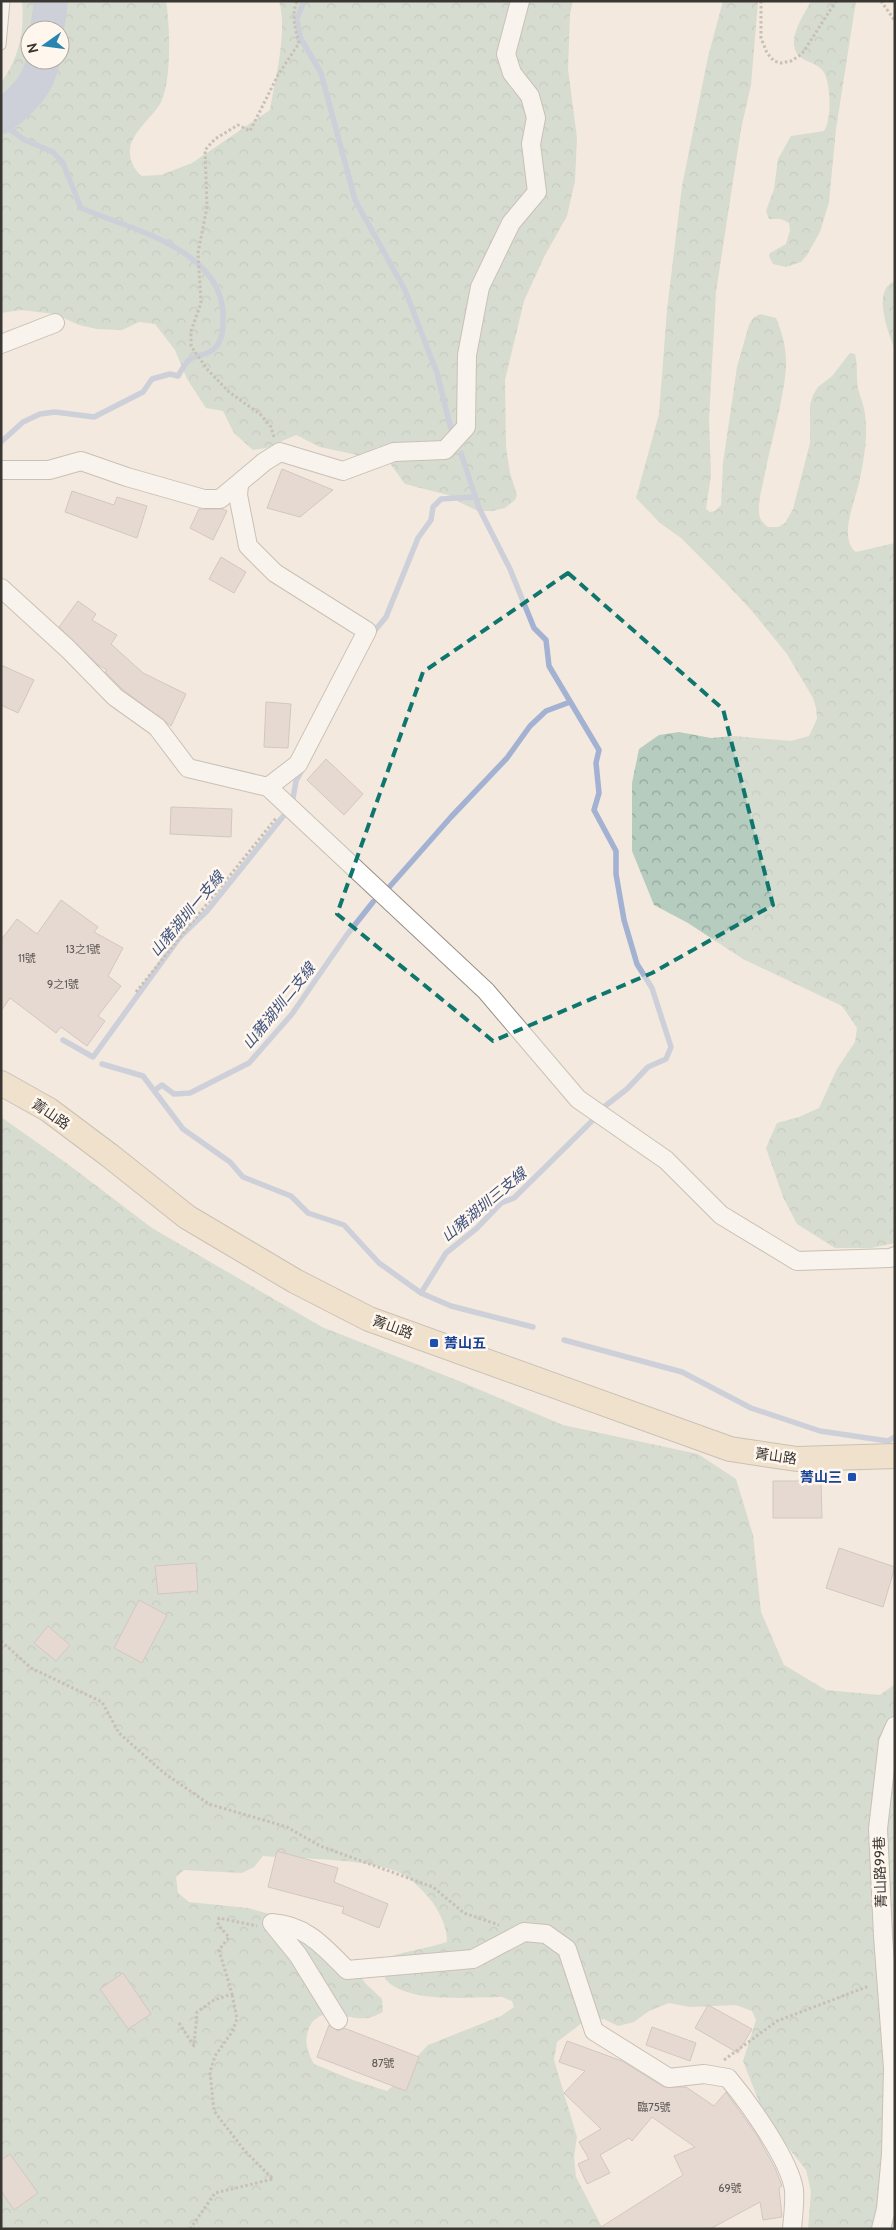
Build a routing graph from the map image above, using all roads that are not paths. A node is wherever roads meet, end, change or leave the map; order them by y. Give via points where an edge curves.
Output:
1 (5, 1) edge
2 (520, 1) edge
3 (1, 45) edge
4 (55, 323) dead end
5 (1, 344) edge
6 (1, 470) edge
7 (239, 485) junction
8 (1, 588) edge
9 (268, 787) junction
10 (1, 1083) edge
11 (895, 1256) edge
12 (894, 1457) edge
13 (895, 1726) edge
14 (338, 2020) dead end
15 (792, 2229) edge
16 (881, 2229) edge

1 - 3 lane
2 - 7 street via 506,54 512,72 530,96 536,118 531,144 537,192 511,223 480,287 467,355 466,427 445,450 394,452 343,471 280,452
4 - 5 street
6 - 7 street via 49,470 81,461 204,500 220,499
7 - 9 street via 248,546 274,573 367,631 298,764
8 - 9 street via 115,697 157,726 188,768
9 - 11 street via 486,991 578,1099 666,1160 721,1215 797,1261
10 - 12 street, 菁山路 via 49,1110 187,1217 295,1281 369,1319 730,1449 797,1459
13 - 16 street, 菁山路99巷 via 888,1742 878,1829 893,2078 891,2154
14 - 15 street via 298,1955 272,1923 287,1924 315,1938 347,1970 474,1959 524,1932 546,1934 567,1949 594,2031 670,2078 704,2074 728,2078 746,2100 786,2166 794,2190

